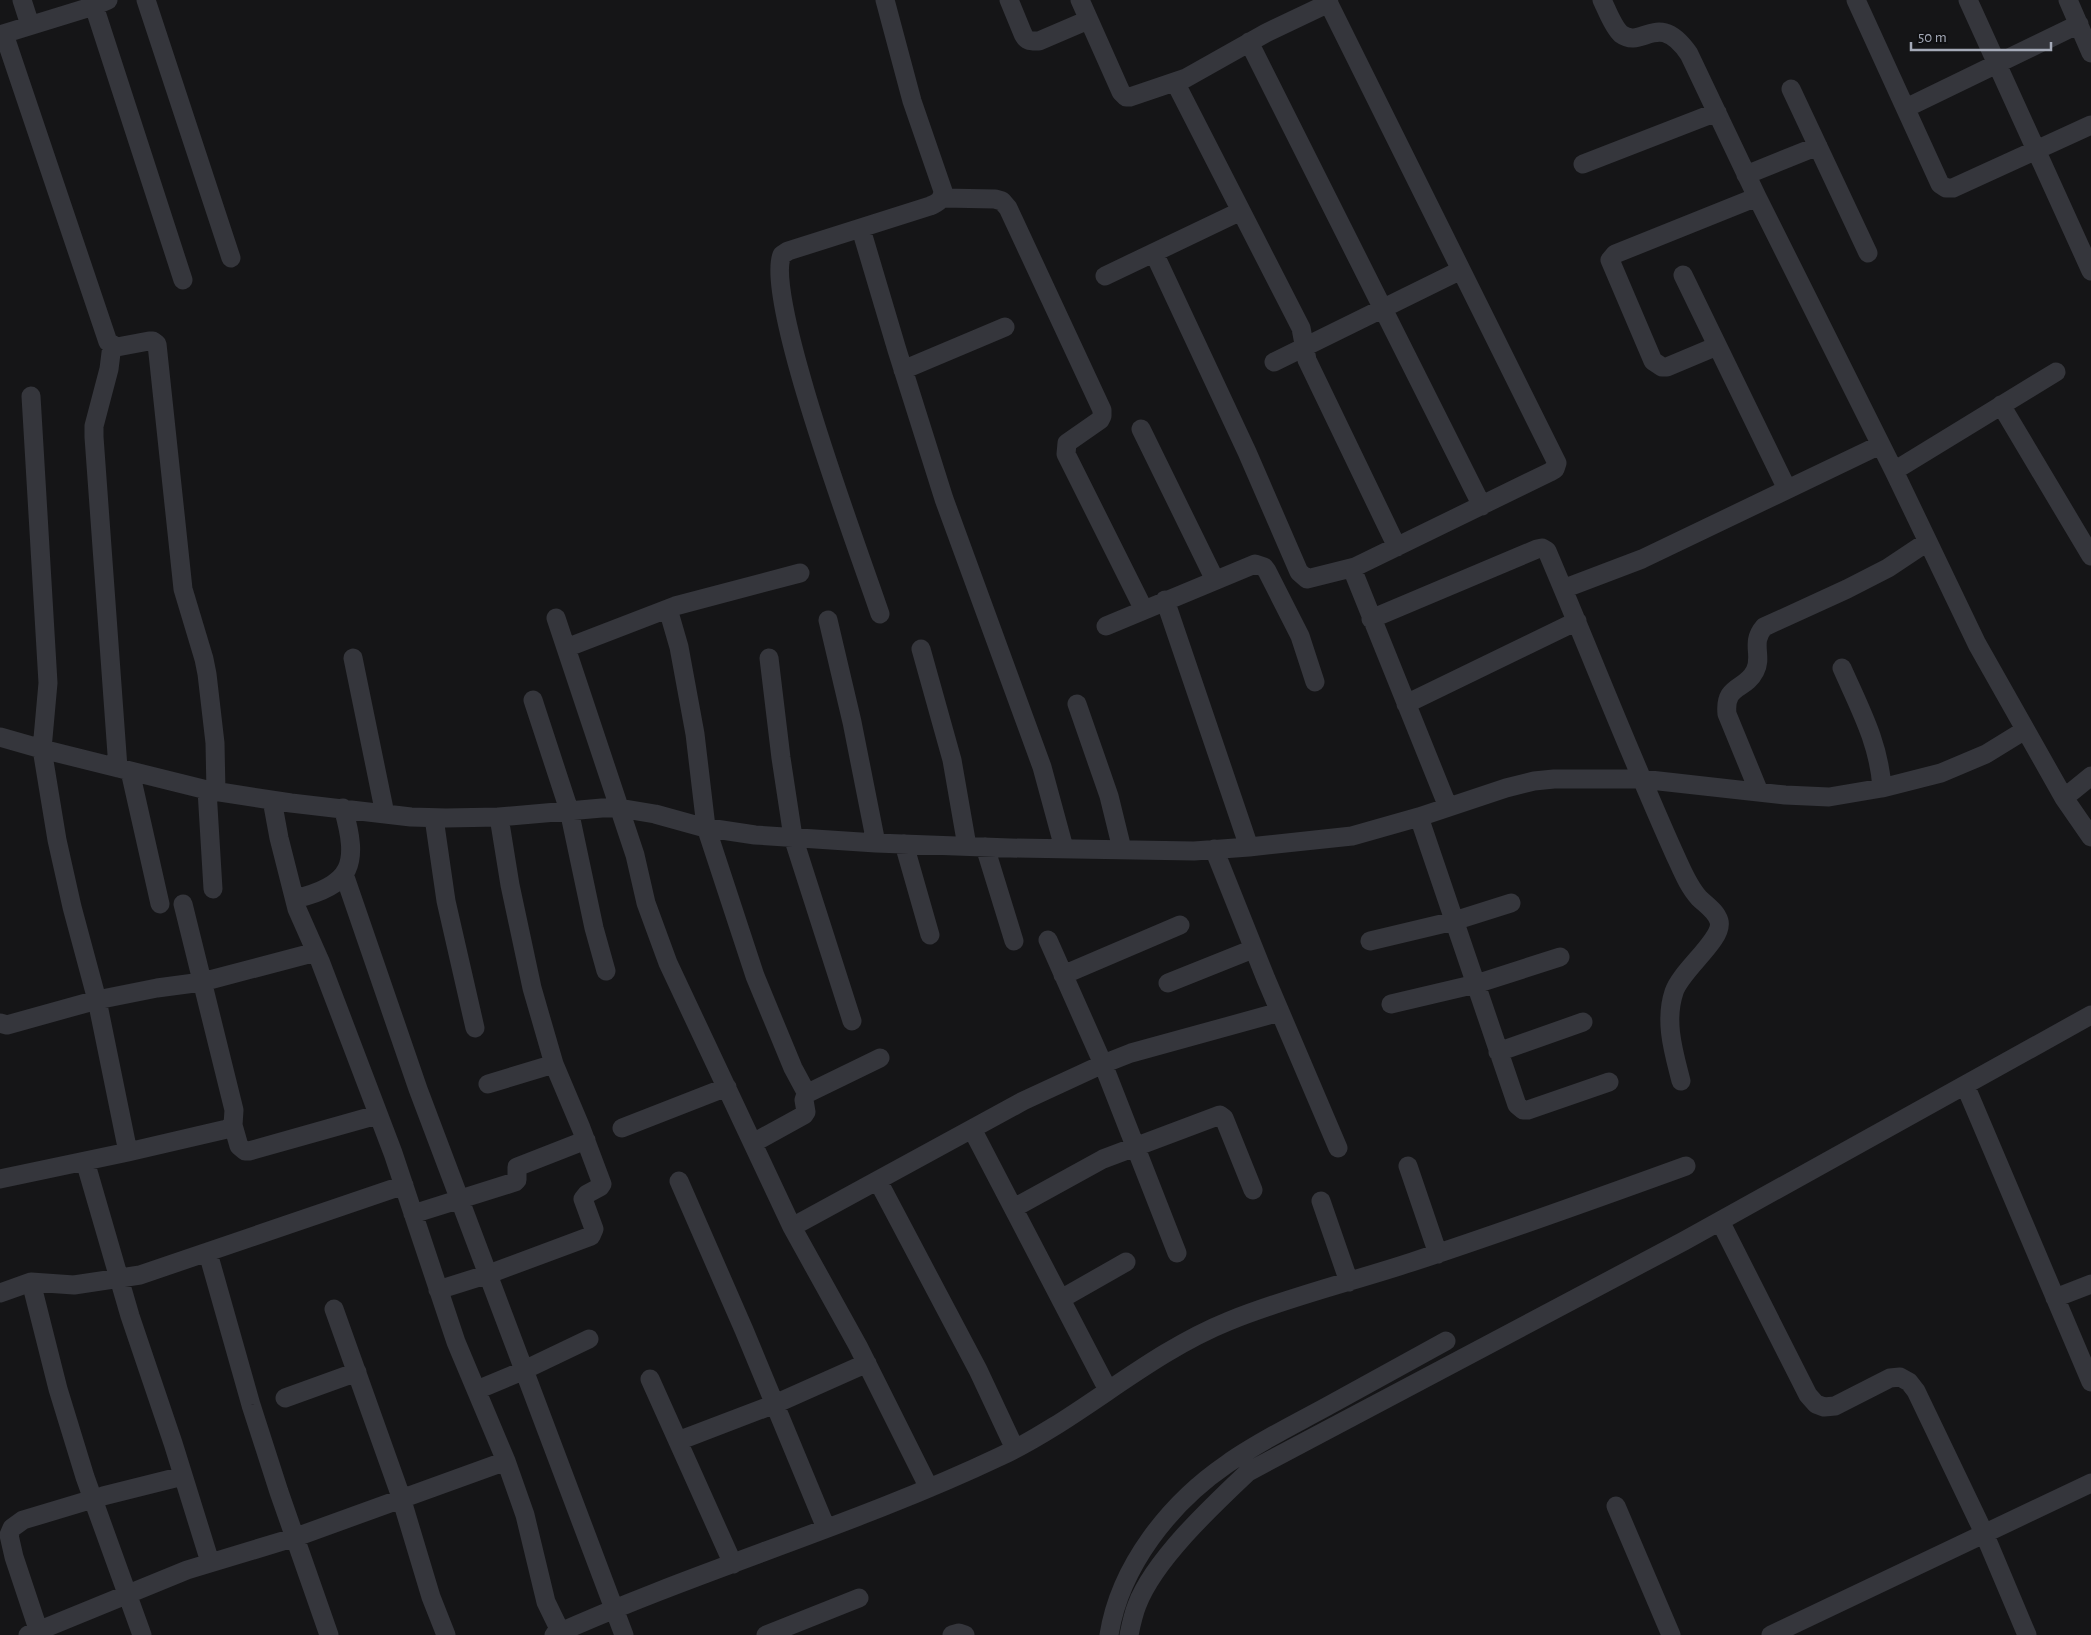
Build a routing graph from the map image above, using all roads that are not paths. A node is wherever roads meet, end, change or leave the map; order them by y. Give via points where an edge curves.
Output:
1 (22, 0) edge
2 (146, 0) edge
3 (885, 0) edge
4 (1009, 0) edge
5 (1080, 0) edge
6 (1856, 0) edge
7 (1968, 0) edge
8 (2068, 0) edge
9 (1605, 1) edge
10 (1328, 2) edge
11 (101, 3) edge
12 (1088, 20) junction
13 (2079, 24) junction
14 (30, 25) junction
15 (2, 34) edge
16 (1249, 42) junction
17 (2091, 53) edge
18 (1997, 64) junction
19 (1176, 82) junction
20 (1791, 89) dead end
21 (1906, 108) junction
22 (1717, 112) junction
23 (2091, 125) edge
24 (1818, 146) junction
25 (2036, 150) junction
26 (1583, 164) dead end
27 (1746, 175) junction
28 (1756, 197) junction
29 (942, 198) junction
30 (1241, 211) junction
31 (861, 229) junction
32 (1154, 253) junction
33 (1868, 253) dead end
34 (231, 258) dead end
35 (1461, 270) junction
36 (2091, 271) edge
37 (1683, 275) dead end
38 (1105, 276) dead end
39 (183, 280) dead end
40 (1384, 309) junction
41 (1005, 327) dead end
42 (112, 345) junction
43 (1304, 346) junction
44 (1718, 346) junction
45 (1274, 362) dead end
46 (903, 370) junction
47 (2056, 372) dead end
48 (31, 396) dead end
49 (2001, 406) junction
50 (1141, 429) dead end
51 (1880, 445) junction
52 (1894, 471) junction
53 (1787, 490) junction
54 (1482, 506) junction
55 (1928, 542) junction
56 (1397, 547) junction
57 (2091, 556) edge
58 (1355, 567) junction
59 (800, 573) dead end
60 (1215, 580) junction
61 (1563, 589) junction
62 (1165, 600) junction
63 (668, 609) junction
64 (1144, 610) junction
65 (880, 614) dead end
66 (556, 618) dead end
67 (828, 620) dead end
68 (1371, 620) junction
69 (1577, 621) junction
70 (1106, 626) dead end
71 (566, 648) junction
72 (921, 649) dead end
73 (353, 658) dead end
74 (769, 658) dead end
75 (1842, 668) dead end
76 (1316, 682) dead end
77 (532, 700) dead end
78 (1077, 704) dead end
79 (1406, 704) junction
80 (2025, 730) junction
81 (0, 737) edge
82 (42, 749) junction
83 (124, 769) junction
84 (2091, 776) edge
85 (1641, 779) junction
86 (1882, 788) junction
87 (212, 791) junction
88 (1759, 792) junction
89 (2064, 798) junction
90 (272, 800) junction
91 (1448, 807) junction
92 (343, 808) junction
93 (619, 808) junction
94 (569, 810) junction
95 (385, 814) junction
96 (498, 817) junction
97 (1419, 817) junction
98 (434, 818) junction
99 (706, 827) junction
100 (793, 837) junction
101 (2091, 838) edge
102 (876, 842) junction
103 (904, 844) junction
104 (976, 846) junction
105 (1249, 847) junction
106 (1064, 848) junction
107 (1122, 849) junction
108 (1214, 849) junction
109 (344, 874) junction
110 (214, 889) dead end
111 (295, 899) junction
112 (1511, 903) dead end
113 (160, 904) dead end
114 (183, 904) dead end
115 (1454, 921) junction
116 (1180, 926) dead end
117 (930, 935) dead end
118 (1048, 940) dead end
119 (1014, 941) dead end
120 (1370, 941) dead end
121 (1254, 949) junction
122 (316, 952) junction
123 (1560, 956) dead end
124 (606, 971) dead end
125 (1063, 975) junction
126 (202, 982) junction
127 (1168, 982) dead end
128 (1476, 984) junction
129 (97, 1000) junction
130 (1391, 1004) dead end
131 (1280, 1012) junction
132 (2091, 1015) edge
133 (852, 1021) dead end
134 (1583, 1022) dead end
135 (0, 1023) edge
136 (475, 1028) dead end
137 (1498, 1052) junction
138 (880, 1058) dead end
139 (554, 1064) junction
140 (1103, 1064) junction
141 (1681, 1081) dead end
142 (1609, 1082) dead end
143 (488, 1084) dead end
144 (1964, 1085) junction
145 (727, 1087) junction
146 (807, 1094) junction
147 (378, 1115) junction
148 (232, 1125) junction
149 (622, 1128) dead end
150 (972, 1129) junction
151 (586, 1140) junction
152 (753, 1143) junction
153 (1136, 1148) junction
154 (1338, 1148) dead end
155 (128, 1152) junction
156 (84, 1161) junction
157 (1408, 1166) dead end
158 (1686, 1166) dead end
159 (0, 1179) edge
160 (679, 1181) dead end
161 (878, 1181) junction
162 (404, 1185) junction
163 (1253, 1190) dead end
164 (461, 1199) junction
165 (1321, 1201) dead end
166 (1014, 1208) junction
167 (413, 1214) junction
168 (1720, 1221) junction
169 (792, 1227) junction
170 (208, 1253) junction
171 (1177, 1253) dead end
172 (1438, 1254) junction
173 (1126, 1262) dead end
174 (488, 1274) junction
175 (118, 1277) junction
176 (31, 1282) junction
177 (1349, 1282) junction
178 (2091, 1284) edge
179 (438, 1290) junction
180 (0, 1294) edge
181 (2056, 1298) junction
182 (1061, 1300) junction
183 (334, 1309) dead end
184 (589, 1339) dead end
185 (1446, 1341) dead end
186 (867, 1363) junction
187 (525, 1370) junction
188 (357, 1372) junction
189 (2090, 1377) edge
190 (650, 1379) dead end
191 (477, 1390) junction
192 (1108, 1390) junction
193 (285, 1398) dead end
194 (775, 1404) junction
195 (678, 1441) junction
196 (1015, 1449) junction
197 (506, 1461) junction
198 (183, 1476) junction
199 (2091, 1483) edge
200 (929, 1488) junction
201 (401, 1499) junction
202 (93, 1500) junction
203 (1616, 1506) dead end
204 (826, 1528) junction
205 (1984, 1533) junction
206 (296, 1537) junction
207 (210, 1562) junction
208 (733, 1564) junction
209 (126, 1594) junction
210 (860, 1598) dead end
211 (615, 1609) junction
212 (36, 1634) edge
213 (559, 1634) edge
214 (142, 1635) edge
215 (329, 1635) edge
216 (446, 1635) edge
217 (624, 1635) edge
218 (766, 1635) edge
219 (952, 1635) edge
220 (965, 1635) edge
221 (1109, 1635) edge
222 (1129, 1635) edge
223 (1671, 1635) edge
224 (1771, 1635) edge
225 (2027, 1635) edge

1 - 14 street
2 - 34 street
3 - 29 street via 912,101 943,191
4 - 12 street via 1023,34 1030,42
5 - 12 street
6 - 21 street
7 - 18 street
8 - 13 street
9 - 22 street via 1621,34 1630,38 1664,32 1681,43
10 - 16 street
10 - 35 street
11 - 14 street
11 - 39 street
12 - 19 street via 1126,97
13 - 17 street
13 - 18 street
14 - 15 street
15 - 42 street via 108,342
16 - 19 street
16 - 40 street
18 - 21 street
18 - 25 street
19 - 30 street
20 - 24 street
21 - 25 street via 1940,184 1946,188 1953,188
22 - 26 street
22 - 27 street
23 - 25 street
24 - 27 street
24 - 33 street
25 - 36 street
27 - 28 street
28 - 44 street via 1615,254 1610,260 1657,365 1667,367
28 - 51 street
29 - 31 street via 937,204
29 - 64 street via 995,199 1008,208 1102,410 1100,420 1067,443 1066,454
30 - 32 street
30 - 43 street via 1301,328
31 - 46 street
31 - 65 street via 788,251 782,255 778,270 785,316 817,427
32 - 38 street
32 - 58 street via 1248,452 1299,572 1307,579
35 - 40 street
35 - 54 street via 1557,463 1550,472
37 - 44 street
40 - 43 street
40 - 54 street
41 - 46 street
42 - 83 street via 94,437
42 - 87 street via 153,341 157,344 183,589 207,674 215,743
43 - 45 street
43 - 56 street via 1307,360
44 - 53 street
46 - 106 street via 944,499 1042,767
47 - 49 street
48 - 82 street via 48,683
49 - 52 street
49 - 57 street
50 - 60 street
51 - 52 street
51 - 53 street
52 - 55 street
53 - 61 street via 1642,559
54 - 56 street
55 - 80 street via 1977,644
55 - 88 street via 1888,568 1764,626 1758,633 1756,670 1726,702 1727,714
56 - 58 street
58 - 68 street via 1353,575
59 - 63 street
60 - 62 street
60 - 76 street via 1254,564 1264,567 1300,636
61 - 68 street via 1547,551 1542,548
61 - 69 street
62 - 64 street
62 - 105 street
63 - 71 street
63 - 99 street via 695,734
64 - 70 street
66 - 71 street
67 - 102 street
68 - 79 street
69 - 79 street
69 - 85 street
71 - 93 street
72 - 104 street
73 - 95 street
74 - 100 street
75 - 86 street via 1872,734
77 - 94 street
78 - 107 street via 1109,796
79 - 91 street
80 - 86 street via 1986,754 1941,773
80 - 89 street
81 - 82 street
82 - 83 street
82 - 129 street via 57,840
83 - 87 street
83 - 113 street
84 - 89 street
85 - 88 street
85 - 91 street via 1534,781
85 - 141 street via 1689,884 1719,920 1714,942 1683,974 1674,992 1670,1040
86 - 88 street via 1829,797
87 - 90 street
87 - 110 street
89 - 101 street
90 - 92 street
90 - 111 street
91 - 97 street
92 - 95 street
92 - 109 street via 351,842
93 - 94 street
93 - 99 street
93 - 145 street via 635,855 646,903 668,963
94 - 96 street
94 - 124 street
95 - 98 street
96 - 98 street
96 - 139 street via 527,964
97 - 105 street via 1352,836
97 - 115 street
98 - 136 street via 446,901
99 - 100 street
99 - 146 street via 755,976
100 - 102 street
100 - 133 street
102 - 103 street
103 - 104 street
103 - 117 street
104 - 106 street
104 - 119 street
105 - 108 street
106 - 107 street
107 - 108 street
108 - 121 street
109 - 111 street via 335,885
109 - 164 street via 418,1089
111 - 122 street
112 - 115 street
114 - 126 street
115 - 120 street
115 - 128 street
116 - 125 street
118 - 125 street
121 - 127 street
121 - 131 street
122 - 126 street
122 - 147 street
123 - 128 street
125 - 140 street
126 - 129 street
126 - 148 street via 234,1110
128 - 130 street
128 - 137 street
129 - 135 street via 7,1025
129 - 155 street
131 - 140 street via 1131,1053
131 - 154 street
132 - 144 street
134 - 137 street
137 - 142 street via 1517,1105 1523,1110
138 - 146 street
139 - 143 street
139 - 151 street
140 - 150 street
140 - 153 street
144 - 168 street
144 - 181 street
145 - 149 street
145 - 152 street
146 - 152 street via 804,1096 807,1108 804,1115
147 - 148 street via 249,1151 239,1146
147 - 162 street
148 - 155 street via 227,1129
150 - 161 street
150 - 166 street
151 - 164 street via 517,1166 515,1182
151 - 174 street via 602,1181 600,1187 583,1199 593,1234
152 - 169 street
153 - 163 street via 1220,1115
153 - 166 street via 1103,1159
153 - 171 street
155 - 156 street
156 - 159 street
156 - 175 street
157 - 172 street
158 - 172 street
160 - 194 street
161 - 169 street
161 - 196 street via 978,1370
162 - 167 street
162 - 170 street
164 - 167 street
164 - 174 street
165 - 177 street
166 - 182 street
167 - 179 street
168 - 205 street via 1808,1395 1816,1404 1835,1406 1890,1378 1909,1382
168 - 222 street via 1248,1472 1192,1526 1164,1561 1137,1604
169 - 186 street
170 - 175 street via 140,1275
170 - 206 street via 252,1405
172 - 177 street
173 - 182 street
174 - 179 street
174 - 187 street
175 - 176 street via 74,1285
175 - 198 street
176 - 180 street
176 - 202 street via 58,1389
177 - 192 street via 1228,1321 1174,1348
178 - 181 street
179 - 191 street
181 - 189 street
182 - 192 street
183 - 188 street
184 - 187 street
185 - 221 street via 1227,1464 1190,1495 1153,1533 1129,1573
186 - 194 street
186 - 200 street
187 - 191 street
187 - 211 street
188 - 193 street
188 - 201 street
190 - 195 street
191 - 197 street
192 - 196 street
194 - 195 street
194 - 204 street
195 - 208 street
196 - 200 street
197 - 201 street
197 - 213 street via 526,1521 546,1602
198 - 202 street
198 - 207 street
199 - 205 street
200 - 204 street
201 - 206 street
201 - 216 street
202 - 209 street
202 - 212 street via 23,1520 12,1528 14,1557
203 - 223 street
204 - 208 street
205 - 224 street
205 - 225 street
206 - 207 street
206 - 215 street
207 - 209 street
208 - 211 street
209 - 212 street
209 - 214 street
210 - 218 street
211 - 213 street
211 - 217 street
219 - 220 street

